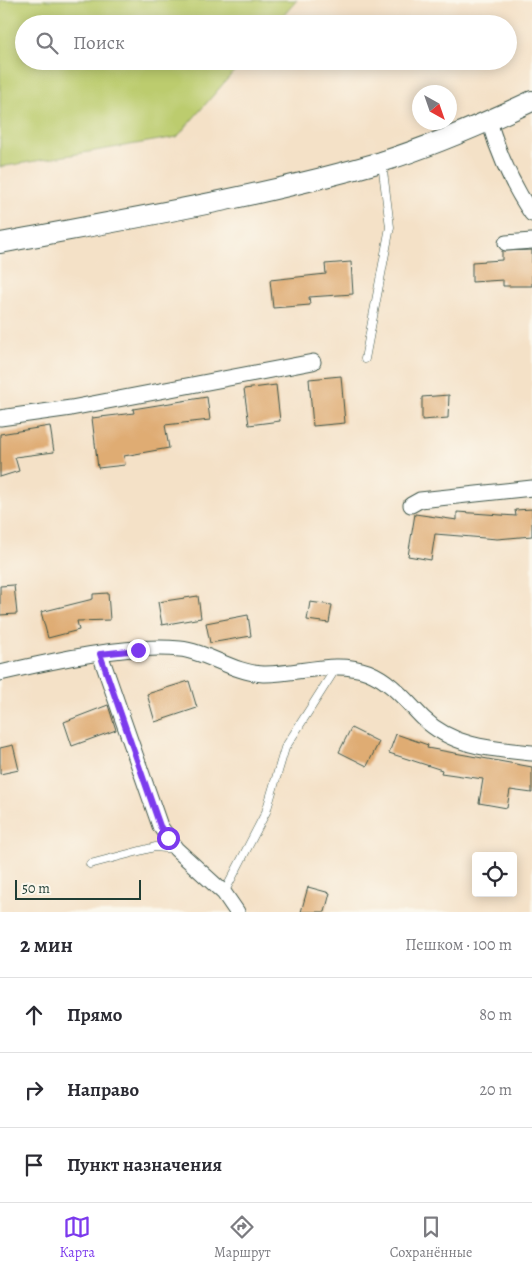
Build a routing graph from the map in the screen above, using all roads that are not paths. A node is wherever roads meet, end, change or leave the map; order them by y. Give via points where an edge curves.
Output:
1 (532, 101) edge
2 (488, 121) junction
3 (382, 161) junction
4 (532, 214) edge
5 (532, 241) edge
6 (0, 243) edge
7 (506, 243) dead end
8 (365, 359) dead end
9 (313, 362) dead end
10 (0, 418) edge
11 (532, 488) edge
12 (411, 505) dead end
13 (100, 654) junction
14 (337, 667) junction
15 (0, 673) edge
16 (532, 753) edge
17 (176, 849) junction
18 (90, 864) dead end
19 (224, 893) junction
20 (236, 912) edge

1 - 2 street
2 - 3 street
2 - 4 street via 497,151 515,190
3 - 6 street via 228,200
3 - 8 lane via 390,227
5 - 7 street
9 - 10 street via 71,408
11 - 12 street via 420,500
13 - 14 street via 181,649 262,674
13 - 15 street
13 - 17 street via 160,826
14 - 16 street via 355,668 382,679 435,729 456,741
14 - 19 lane via 285,748 266,812
17 - 18 lane via 155,847
17 - 19 street
19 - 20 street

